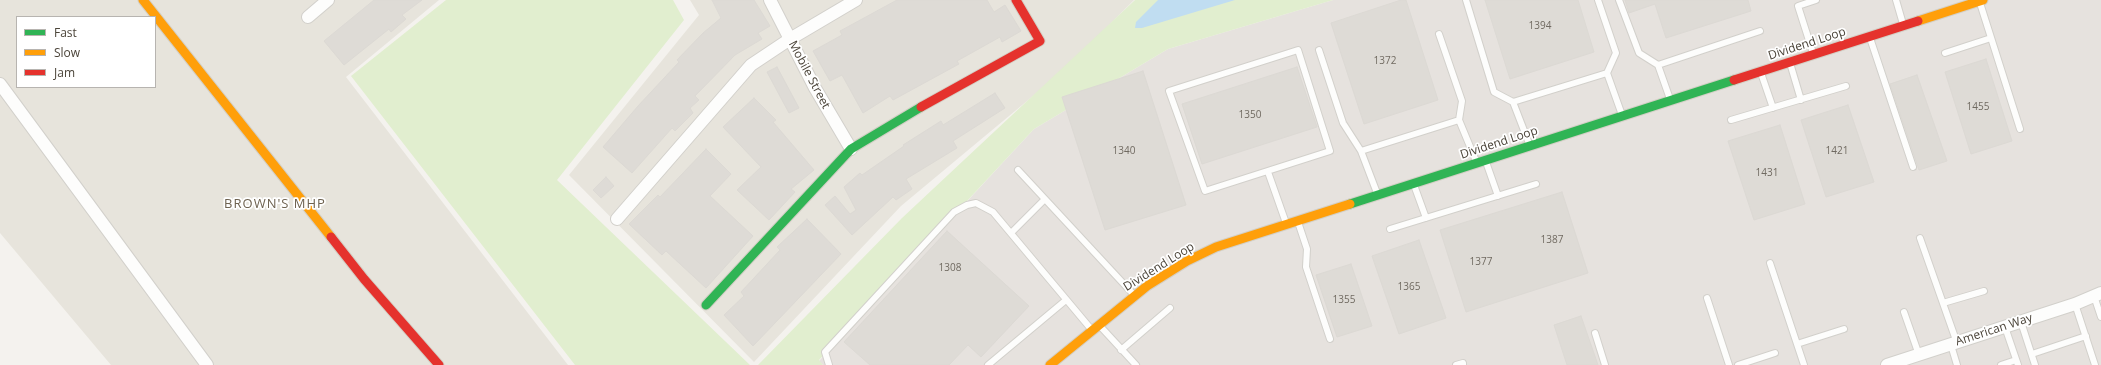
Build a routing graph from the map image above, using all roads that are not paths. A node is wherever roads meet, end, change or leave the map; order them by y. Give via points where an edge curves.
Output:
1 (143, 0) edge
2 (328, 0) edge
3 (770, 0) edge
4 (856, 0) edge
5 (1016, 0) edge
6 (1466, 0) edge
7 (1598, 0) edge
8 (1619, 0) edge
9 (1816, 0) edge
10 (1896, 0) edge
11 (1981, 1) edge
12 (156, 16) edge
13 (156, 16) edge
14 (308, 17) dead end
15 (1904, 26) junction
16 (1760, 31) dead end
17 (1439, 34) dead end
18 (1870, 36) junction
19 (1991, 38) junction
20 (790, 39) junction
21 (1319, 50) dead end
22 (1945, 53) dead end
23 (1813, 55) junction
24 (1790, 62) junction
25 (1658, 65) junction
26 (1760, 72) junction
27 (1607, 73) junction
28 (0, 84) edge
29 (1846, 86) dead end
30 (1801, 100) junction
31 (1671, 101) junction
32 (1513, 102) junction
33 (1773, 108) junction
34 (1622, 116) junction
35 (1460, 120) junction
36 (1731, 120) dead end
37 (2020, 129) dead end
38 (1530, 146) junction
39 (851, 149) junction
40 (1361, 151) junction
41 (1481, 162) junction
42 (1913, 167) dead end
43 (1018, 170) dead end
44 (1268, 172) junction
45 (1414, 183) junction
46 (1536, 184) dead end
47 (1377, 195) junction
48 (1498, 196) junction
49 (1045, 199) junction
50 (1426, 218) junction
51 (617, 219) dead end
52 (1297, 221) junction
53 (1286, 224) junction
54 (1390, 229) dead end
55 (1011, 233) junction
56 (1920, 238) dead end
57 (1770, 263) dead end
58 (1984, 291) dead end
59 (2098, 294) edge
60 (1135, 296) junction
61 (1707, 298) dead end
62 (1066, 300) junction
63 (1943, 303) junction
64 (2076, 304) junction
65 (706, 305) dead end
66 (1170, 308) dead end
67 (1904, 312) dead end
68 (2101, 317) edge
69 (2021, 322) junction
70 (2005, 327) junction
71 (1095, 328) junction
72 (1844, 329) dead end
73 (1595, 333) dead end
74 (2086, 336) junction
75 (1330, 339) dead end
76 (1797, 344) junction
77 (1954, 344) junction
78 (1122, 350) junction
79 (1774, 353) dead end
80 (2032, 354) junction
81 (1919, 355) junction
82 (1056, 363) edge
83 (2017, 363) edge
84 (207, 365) edge
85 (439, 365) edge
86 (829, 365) edge
87 (988, 365) edge
88 (1136, 365) edge
89 (1456, 365) edge
90 (1463, 365) edge
91 (1605, 365) edge
92 (1729, 365) edge
93 (1738, 365) edge
94 (1804, 365) edge
95 (1887, 365) edge
96 (1957, 365) edge
97 (2001, 365) edge
98 (2035, 365) edge
99 (2095, 365) edge

1 - 12 street
2 - 14 street
3 - 20 street, Mobile Street
4 - 20 street
5 - 39 street via 1040,41 929,102
6 - 32 lane via 1494,92
7 - 27 lane via 1616,54
8 - 25 lane via 1638,53
9 - 23 lane via 1798,6
10 - 15 lane
11 - 15 street, Dividend Loop via 1953,7
11 - 19 lane
13 - 85 street via 364,279
15 - 18 street, Dividend Loop
16 - 25 lane
17 - 35 lane via 1462,101
18 - 23 street, Dividend Loop
18 - 42 lane
19 - 22 lane
19 - 37 lane
20 - 39 street, Mobile Street
20 - 51 street via 751,65
21 - 40 lane via 1343,123
23 - 24 street, Dividend Loop
24 - 26 street, Dividend Loop
24 - 30 lane
25 - 31 lane
26 - 31 street, Dividend Loop
26 - 33 lane
27 - 32 lane
27 - 34 lane
28 - 84 street
29 - 30 lane
30 - 33 lane
31 - 34 street, Dividend Loop
32 - 38 lane
33 - 36 lane
34 - 38 street, Dividend Loop
35 - 40 lane
35 - 41 lane
38 - 41 street, Dividend Loop
39 - 65 street
40 - 47 lane
41 - 45 street, Dividend Loop
41 - 48 lane
43 - 49 lane
44 - 44 lane via 1330,150 1298,50 1169,91 1205,191
44 - 53 lane
45 - 47 street, Dividend Loop
45 - 50 lane
46 - 48 lane
47 - 52 street, Dividend Loop
48 - 50 lane
49 - 55 lane
49 - 60 lane
50 - 54 lane
52 - 53 street, Dividend Loop
52 - 75 lane via 1307,249 1306,267
53 - 60 street, Dividend Loop via 1216,247 1187,261
55 - 62 lane
55 - 86 lane via 993,212 976,203 954,212 825,352
56 - 63 lane
57 - 76 lane
58 - 63 lane
59 - 64 street, American Way
59 - 68 lane
60 - 71 street, Dividend Loop
61 - 92 lane
62 - 71 lane
62 - 87 lane
63 - 77 lane
64 - 69 street, American Way
64 - 74 lane
66 - 78 lane
67 - 81 lane
69 - 70 street, American Way
69 - 80 lane
70 - 77 street, American Way
70 - 83 lane
71 - 78 lane
71 - 82 street, Dividend Loop
72 - 76 lane
73 - 91 lane
74 - 80 lane
74 - 99 lane
76 - 94 lane
77 - 81 street, American Way
77 - 96 lane
78 - 88 lane
79 - 93 lane
80 - 98 lane
81 - 95 street, American Way
83 - 97 lane
89 - 90 lane

